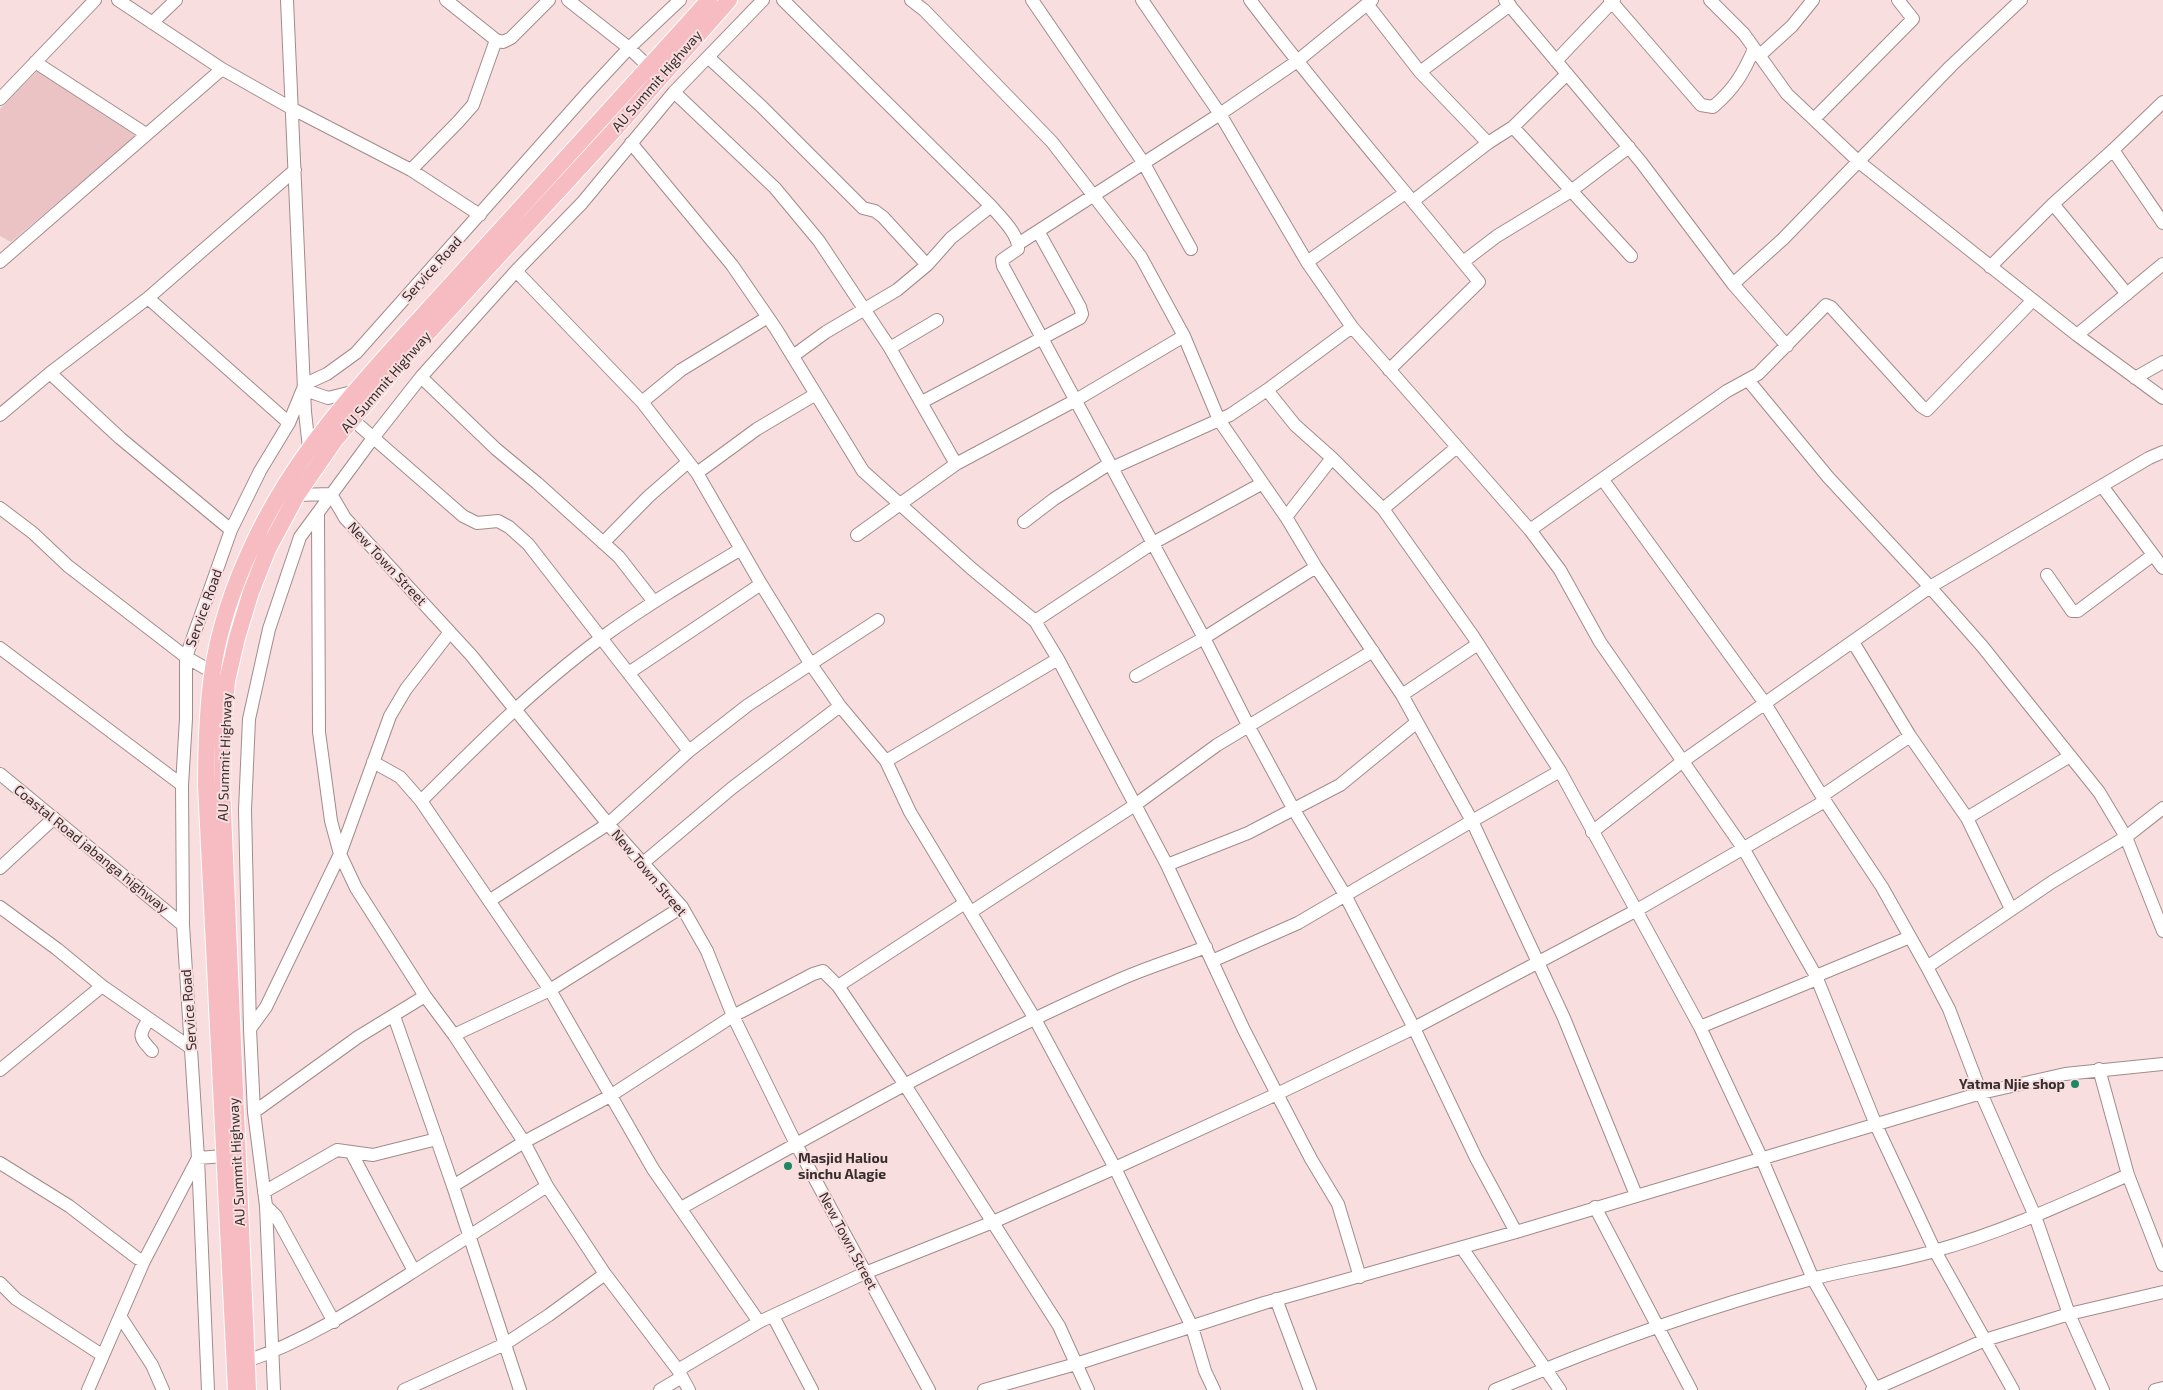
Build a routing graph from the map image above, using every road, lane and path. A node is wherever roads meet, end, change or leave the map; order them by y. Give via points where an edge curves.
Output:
1 (95, 0) edge
2 (118, 0) edge
3 (176, 0) edge
4 (446, 0) edge
5 (549, 0) edge
6 (568, 0) edge
7 (680, 0) edge
8 (709, 0) edge
9 (729, 0) edge
10 (763, 0) edge
11 (783, 0) edge
12 (911, 0) edge
13 (1032, 0) edge
14 (1142, 0) edge
15 (1250, 0) edge
16 (1710, 0) edge
17 (1814, 0) edge
18 (1898, 0) edge
19 (2021, 0) edge
20 (288, 1) edge
21 (1612, 1) edge
22 (1369, 2) edge
23 (1508, 3) edge
24 (152, 23) junction
25 (496, 40) junction
26 (629, 48) junction
27 (1757, 53) junction
28 (708, 57) junction
29 (1556, 60) junction
30 (35, 62) junction
31 (1296, 62) junction
32 (649, 67) junction
33 (222, 69) junction
34 (1420, 72) junction
35 (1567, 74) junction
36 (674, 92) junction
37 (0, 99) edge
38 (2163, 102) edge
39 (291, 108) junction
40 (1220, 114) junction
41 (1814, 119) junction
42 (1513, 127) junction
43 (146, 134) junction
44 (1488, 143) junction
45 (631, 144) junction
46 (1629, 147) junction
47 (2113, 150) junction
48 (1143, 162) junction
49 (1858, 162) junction
50 (295, 170) junction
51 (411, 170) junction
52 (1571, 191) junction
53 (1094, 194) junction
54 (1409, 197) junction
55 (2053, 204) junction
56 (990, 206) junction
57 (480, 215) junction
58 (2163, 223) edge
59 (1038, 231) junction
60 (1018, 244) junction
61 (5, 249) edge
62 (1191, 249) dead end
63 (1630, 256) dead end
64 (0, 262) edge
65 (1307, 262) junction
66 (1463, 262) junction
67 (2163, 264) edge
68 (927, 265) junction
69 (1990, 267) junction
70 (516, 271) junction
71 (1732, 284) junction
72 (2128, 294) junction
73 (148, 298) junction
74 (2033, 300) junction
75 (865, 310) junction
76 (768, 317) junction
77 (937, 320) dead end
78 (1352, 327) junction
79 (2077, 335) junction
80 (1184, 336) junction
81 (1042, 339) junction
82 (1787, 346) junction
83 (890, 348) junction
84 (793, 356) junction
85 (2163, 362) edge
86 (1389, 370) junction
87 (50, 373) junction
88 (421, 377) junction
89 (2135, 378) junction
90 (1748, 380) junction
91 (305, 387) junction
92 (1267, 390) junction
93 (356, 391) junction
94 (816, 394) junction
95 (2163, 398) edge
96 (1076, 400) junction
97 (642, 402) junction
98 (922, 402) junction
99 (0, 415) edge
100 (353, 420) junction
101 (1219, 420) junction
102 (289, 423) junction
103 (373, 438) junction
104 (1457, 447) junction
105 (309, 448) junction
106 (2163, 452) edge
107 (1332, 458) junction
108 (688, 462) junction
109 (956, 464) junction
110 (1110, 466) junction
111 (697, 473) junction
112 (1603, 480) junction
113 (1261, 484) junction
114 (2102, 486) junction
115 (331, 494) junction
116 (297, 495) junction
117 (900, 503) junction
118 (0, 508) edge
119 (1383, 509) junction
120 (318, 514) junction
121 (1286, 517) junction
122 (1024, 522) dead end
123 (231, 530) junction
124 (1530, 530) junction
125 (857, 535) dead end
126 (603, 543) junction
127 (1153, 543) junction
128 (741, 549) junction
129 (2153, 555) junction
130 (1316, 567) junction
131 (2163, 568) edge
132 (2047, 576) dead end
133 (761, 584) junction
134 (1930, 587) junction
135 (654, 602) junction
136 (878, 620) dead end
137 (1035, 621) junction
138 (450, 632) junction
139 (602, 637) junction
140 (1204, 638) junction
141 (1853, 642) junction
142 (1478, 644) junction
143 (0, 648) edge
144 (1372, 651) junction
145 (186, 657) junction
146 (1058, 659) junction
147 (810, 663) junction
148 (212, 672) junction
149 (630, 672) junction
150 (1136, 676) dead end
151 (1402, 695) junction
152 (1764, 702) junction
153 (840, 706) junction
154 (515, 708) junction
155 (1417, 722) junction
156 (1249, 727) junction
157 (1910, 736) junction
158 (690, 750) junction
159 (2070, 756) junction
160 (886, 761) junction
161 (1683, 761) junction
162 (373, 762) junction
163 (1560, 772) junction
164 (0, 774) edge
165 (182, 785) junction
166 (1823, 798) junction
167 (421, 801) junction
168 (1135, 805) junction
169 (2163, 808) edge
170 (1294, 810) junction
171 (54, 818) junction
172 (1967, 818) junction
173 (1472, 821) junction
174 (608, 824) junction
175 (1592, 832) junction
176 (2126, 837) junction
177 (1742, 848) junction
178 (340, 854) junction
179 (642, 863) junction
180 (1166, 865) junction
181 (0, 868) edge
182 (1345, 895) junction
183 (489, 901) junction
184 (2158, 903) edge
185 (0, 907) edge
186 (682, 907) junction
187 (968, 907) junction
188 (2011, 909) junction
189 (1637, 910) junction
190 (183, 925) junction
191 (2163, 931) edge
192 (1910, 938) junction
193 (1206, 947) junction
194 (1212, 961) junction
195 (1538, 962) junction
196 (1927, 966) junction
197 (1816, 977) junction
198 (102, 986) junction
199 (838, 986) junction
200 (550, 990) junction
201 (425, 996) junction
202 (394, 1016) junction
203 (733, 1016) junction
204 (149, 1019) junction
205 (1035, 1019) junction
206 (1700, 1027) junction
207 (1414, 1028) junction
208 (250, 1029) junction
209 (454, 1035) junction
210 (191, 1048) junction
211 (152, 1052) dead end
212 (2163, 1064) edge
213 (2098, 1069) junction
214 (0, 1070) edge
215 (905, 1085) junction
216 (1981, 1092) junction
217 (1277, 1094) junction
218 (610, 1096) junction
219 (254, 1112) junction
220 (1876, 1125) junction
221 (437, 1139) junction
222 (524, 1142) junction
223 (796, 1144) junction
224 (351, 1152) junction
225 (224, 1156) junction
226 (1762, 1157) junction
227 (198, 1158) junction
228 (0, 1163) edge
229 (1116, 1168) junction
230 (13, 1171) junction
231 (2128, 1175) junction
232 (0, 1178) edge
233 (453, 1186) junction
234 (547, 1186) junction
235 (264, 1192) junction
236 (1636, 1195) junction
237 (266, 1206) junction
238 (1595, 1207) junction
239 (682, 1208) junction
240 (2035, 1216) junction
241 (993, 1222) junction
242 (1516, 1232) junction
243 (468, 1238) junction
244 (1462, 1248) junction
245 (1935, 1251) junction
246 (144, 1262) junction
247 (2163, 1265) edge
248 (414, 1271) junction
249 (865, 1273) junction
250 (605, 1274) junction
251 (1360, 1277) junction
252 (1813, 1279) junction
253 (0, 1284) edge
254 (2163, 1292) edge
255 (1276, 1299) junction
256 (2069, 1314) junction
257 (120, 1316) junction
258 (773, 1316) junction
259 (334, 1322) junction
260 (758, 1322) junction
261 (1656, 1326) junction
262 (1192, 1327) junction
263 (1985, 1340) junction
264 (505, 1344) junction
265 (272, 1352) junction
266 (102, 1354) junction
267 (242, 1364) junction
268 (1076, 1364) junction
269 (1544, 1369) junction
270 (680, 1373) junction
271 (2163, 1388) edge
272 (1875, 1389) edge
273 (88, 1390) edge
274 (163, 1390) edge
275 (208, 1390) edge
276 (226, 1390) edge
277 (236, 1390) edge
278 (248, 1390) edge
279 (257, 1390) edge
280 (274, 1390) edge
281 (404, 1390) edge
282 (520, 1390) edge
283 (660, 1390) edge
284 (689, 1390) edge
285 (812, 1390) edge
286 (929, 1390) edge
287 (984, 1390) edge
288 (1088, 1390) edge
289 (1214, 1390) edge
290 (1310, 1390) edge
291 (1495, 1390) edge
292 (1560, 1390) edge
293 (1691, 1390) edge
294 (2012, 1390) edge
295 (2103, 1390) edge
296 (2155, 1390) edge

1 - 30 street
2 - 24 street
3 - 24 street
4 - 25 street
5 - 25 street via 511,38 503,42
6 - 26 street
7 - 26 street, Service Road
8 - 32 main road, AU Summit Highway
9 - 100 main road, AU Summit Highway via 400,363
10 - 28 street
11 - 56 street
12 - 53 street via 931,16 1052,142
13 - 48 street
14 - 40 street
15 - 31 street
16 - 27 street via 1744,34
17 - 27 street via 1792,26
18 - 41 street via 1913,19
19 - 49 street via 1951,66
20 - 39 street
21 - 27 street via 1701,105 1713,107 1725,97
21 - 29 street
22 - 31 street
22 - 34 street
23 - 29 street
23 - 34 street
24 - 33 street
25 - 51 street via 472,104
26 - 32 street
26 - 57 street, Service Road
27 - 41 street via 1787,94
28 - 36 street
28 - 68 street via 863,208 883,217
29 - 35 street
30 - 37 street
30 - 43 street
31 - 40 street
31 - 54 street
32 - 93 main road, AU Summit Highway
33 - 39 street
33 - 43 street
34 - 44 street
35 - 42 street
35 - 46 street
36 - 45 street
36 - 75 street via 775,188 819,241
38 - 47 street
39 - 50 street
39 - 51 street
40 - 48 street
40 - 65 street
41 - 49 street
42 - 44 street
42 - 52 street
43 - 61 street
44 - 54 street
45 - 70 street via 582,203
45 - 76 street via 732,265
46 - 52 street
46 - 71 street
47 - 55 street
47 - 58 street
48 - 53 street
48 - 62 street
49 - 69 street
49 - 71 street
50 - 73 street
50 - 91 street
51 - 57 street
52 - 63 street
52 - 66 street via 1497,236
53 - 59 street
53 - 80 street via 1142,257
54 - 65 street
54 - 66 street
55 - 69 street
55 - 72 street
56 - 60 street via 1006,223
56 - 68 street via 951,238
57 - 91 street, Service Road via 356,353
59 - 60 street
59 - 81 street via 1082,311 1080,318
60 - 81 street via 1018,249 1002,260
61 - 64 street
65 - 78 street
66 - 86 street via 1479,282
67 - 72 street
68 - 75 street via 897,290
69 - 74 street
70 - 88 street
70 - 97 street
71 - 82 street
72 - 79 street
73 - 87 street
73 - 102 street
74 - 79 street
74 - 82 street via 1927,410 1831,306 1822,308
75 - 83 street
75 - 84 street
76 - 84 street
76 - 97 street via 681,370
77 - 83 street
78 - 86 street
78 - 92 street
79 - 89 street
80 - 96 street
80 - 101 street
81 - 96 street
81 - 98 street
82 - 90 street
83 - 98 street
84 - 94 street
85 - 89 street
86 - 104 street
87 - 99 street
87 - 123 street via 120,438
88 - 103 street
88 - 126 street via 496,449
89 - 95 street
90 - 112 street via 1727,391
90 - 134 street via 1828,477
91 - 93 street via 328,398
91 - 102 street, Service Road
91 - 105 street
92 - 101 street
92 - 107 street via 1294,425
93 - 105 main road, AU Summit Highway
94 - 111 street via 757,429
94 - 117 street via 863,471
96 - 109 street
96 - 110 street
97 - 108 street
98 - 109 street
100 - 103 street
100 - 116 main road, AU Summit Highway
101 - 110 street
101 - 113 street
102 - 123 street, Service Road via 260,471
103 - 115 street
103 - 139 street via 463,516 477,523 498,521 509,527 528,544
104 - 119 street
104 - 124 street
105 - 148 main road, AU Summit Highway via 253,543 220,635
106 - 114 street
107 - 119 street
107 - 121 street
108 - 111 street
108 - 126 street
109 - 117 street
110 - 122 street via 1054,499
110 - 127 street
111 - 128 street
112 - 124 street
112 - 152 street
113 - 121 street
113 - 127 street
114 - 129 street
114 - 134 street
115 - 116 street
115 - 120 street
115 - 138 street, New Town Street via 345,518
116 - 267 main road, AU Summit Highway via 268,549 251,592 227,681 222,727 223,845
117 - 125 street
117 - 137 street
118 - 145 street via 68,566
119 - 142 street
120 - 178 street via 319,732 331,821
120 - 208 street via 300,537 269,629 249,719 245,810
121 - 130 street
123 - 145 street, Service Road
124 - 161 street via 1560,570 1600,642
126 - 135 street via 619,557
127 - 137 street
127 - 140 street
128 - 133 street
128 - 135 street
129 - 131 street
129 - 132 street via 2078,611 2072,611
130 - 140 street
130 - 144 street
133 - 147 street
133 - 149 street
134 - 141 street
134 - 159 street
135 - 139 street
136 - 147 street
137 - 146 street
138 - 154 street, New Town Street
138 - 162 street via 406,689 390,716
139 - 149 street
139 - 154 street
140 - 150 street
140 - 156 street
141 - 152 street
141 - 157 street
142 - 151 street
142 - 163 street
143 - 165 street
144 - 151 street
144 - 156 street
145 - 148 street
145 - 165 street, Service Road
146 - 160 street
146 - 168 street
147 - 153 street
147 - 158 street via 748,704
148 - 225 main road, AU Summit Highway via 206,786
149 - 158 street
151 - 155 street
152 - 161 street
152 - 166 street
153 - 160 street
153 - 179 street via 732,788
154 - 167 street
154 - 174 street, New Town Street
155 - 170 street via 1340,785
155 - 173 street
156 - 168 street via 1217,745
156 - 170 street
157 - 166 street
157 - 172 street
158 - 174 street
159 - 172 street
159 - 176 street via 2099,792
160 - 187 street via 910,812
161 - 175 street
161 - 177 street
162 - 167 street via 400,777
162 - 178 street
163 - 173 street
163 - 175 street
164 - 171 street, Coastal Road jabanga highway
165 - 190 street, Service Road
166 - 177 street
166 - 192 street via 1882,887
167 - 183 street
168 - 180 street
168 - 187 street
169 - 176 street
170 - 180 street via 1248,833
170 - 182 street
171 - 181 street
171 - 190 street, Coastal Road jabanga highway
172 - 188 street
173 - 182 street
173 - 195 street
174 - 179 street, New Town Street
174 - 183 street
175 - 189 street
176 - 184 street
176 - 188 street
177 - 189 street
177 - 197 street
178 - 201 street via 356,888
178 - 208 street via 266,1007
179 - 186 street, New Town Street
180 - 193 street
182 - 194 street via 1298,923
182 - 207 street
183 - 200 street
184 - 191 street
185 - 198 street
186 - 200 street
186 - 203 street, New Town Street via 707,951
187 - 199 street
187 - 205 street
188 - 196 street
189 - 195 street
189 - 206 street
190 - 210 street, Service Road
192 - 196 street
192 - 197 street
193 - 194 street
193 - 205 street via 1122,978
194 - 217 street
195 - 207 street
195 - 236 street via 1590,1078
196 - 216 street via 1949,1009
197 - 206 street
197 - 220 street
198 - 204 street
198 - 214 street
199 - 203 street via 823,971
199 - 215 street
200 - 209 street
200 - 218 street
201 - 202 street
201 - 209 street
202 - 219 street via 358,1037
202 - 221 street
203 - 218 street
203 - 223 street, New Town Street
204 - 210 street
204 - 211 street via 140,1035
205 - 215 street
205 - 229 street
206 - 226 street
207 - 217 street
207 - 242 street via 1476,1158
208 - 219 street
209 - 222 street
210 - 227 street, Service Road
212 - 213 street
213 - 216 street
213 - 231 street
215 - 223 street
215 - 241 street
216 - 220 street
216 - 240 street
217 - 229 street
217 - 251 street via 1338,1204
218 - 222 street
218 - 239 street via 653,1169
219 - 235 street
220 - 226 street
220 - 245 street
221 - 224 street via 373,1155
221 - 233 street
222 - 233 street
222 - 234 street
223 - 239 street
223 - 249 street, New Town Street
224 - 235 street via 337,1150
224 - 248 street
225 - 227 street
225 - 267 main road, AU Summit Highway
226 - 236 street
226 - 252 street
227 - 246 street
227 - 275 street, Service Road
228 - 230 street
229 - 241 street
229 - 262 street
230 - 232 street
230 - 246 street via 68,1206
231 - 240 street
231 - 247 street
233 - 243 street
234 - 243 street
234 - 250 street
235 - 237 street
236 - 238 street
237 - 259 street via 276,1216
237 - 265 street
238 - 242 street
238 - 261 street
239 - 260 street
240 - 245 street
240 - 256 street
241 - 249 street
241 - 268 street via 1059,1326
242 - 244 street
243 - 248 street
243 - 264 street
244 - 251 street
244 - 269 street
245 - 252 street
245 - 263 street
246 - 257 street
248 - 259 street
249 - 258 street
249 - 286 street, New Town Street
250 - 264 street
250 - 270 street
251 - 255 street
252 - 261 street
252 - 272 street
253 - 266 street via 16,1299
254 - 256 street
255 - 262 street
255 - 290 street
256 - 263 street
256 - 295 street
257 - 266 street
257 - 274 street via 152,1365
258 - 260 street
258 - 285 street
259 - 265 street
260 - 270 street
261 - 269 street
261 - 293 street
262 - 268 street
262 - 289 street
263 - 272 street
263 - 294 street
264 - 281 street
264 - 282 street
265 - 267 street
265 - 280 street
266 - 273 street
267 - 276 main road via 228,1366
267 - 277 main road, AU Summit Highway
267 - 278 main road, AU Summit Highway
267 - 279 main road via 254,1378
268 - 287 street
268 - 288 street
269 - 291 street
269 - 292 street
270 - 283 street
270 - 284 street
271 - 296 street

